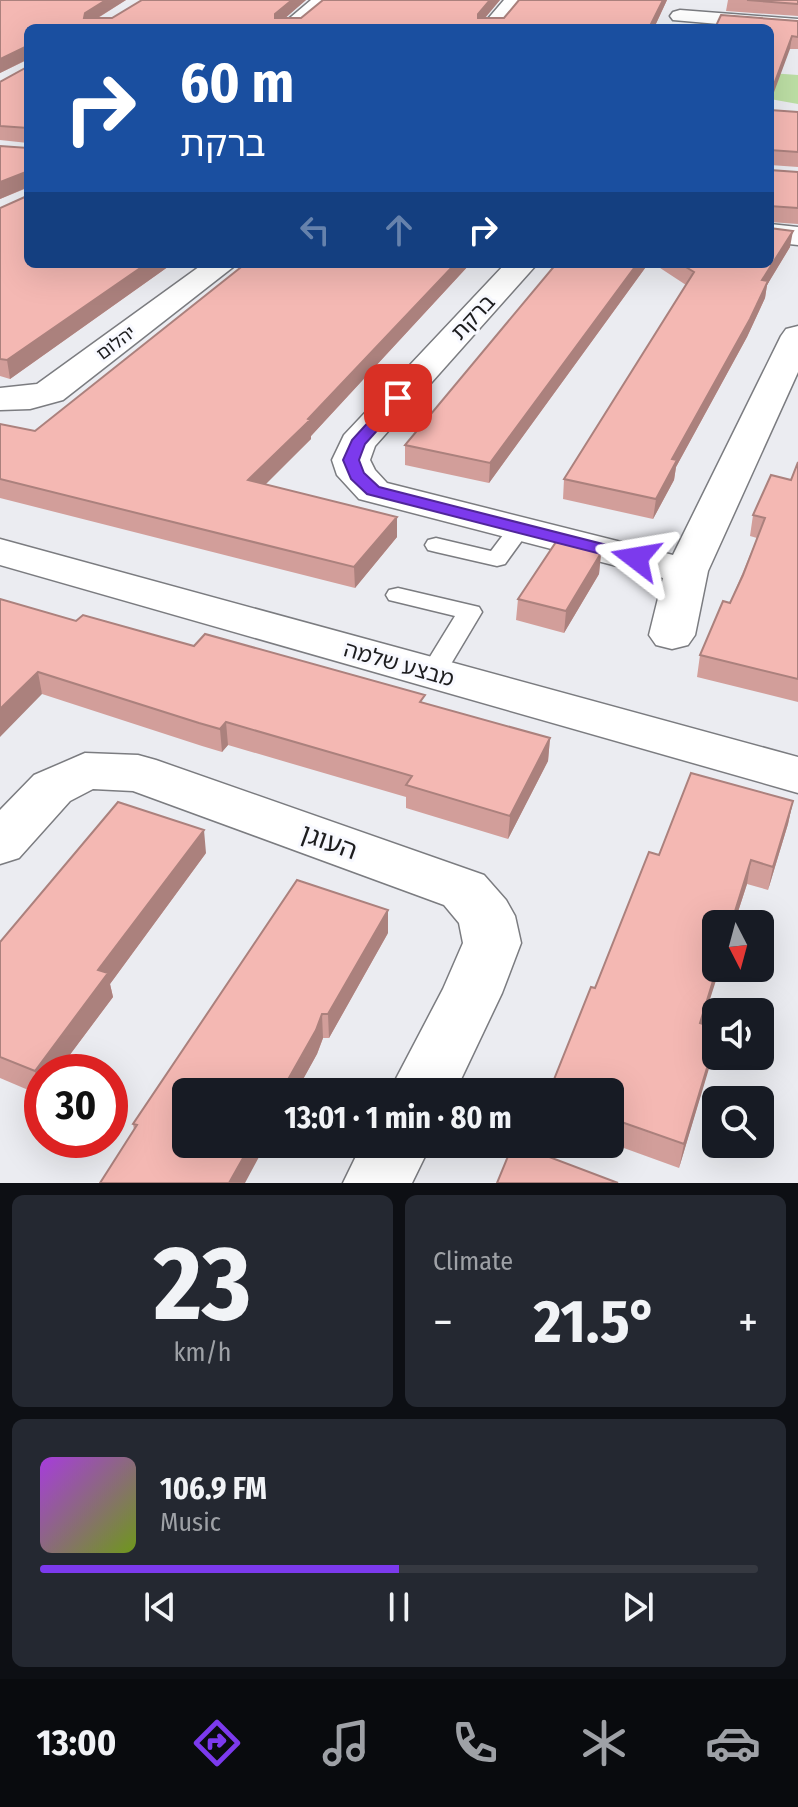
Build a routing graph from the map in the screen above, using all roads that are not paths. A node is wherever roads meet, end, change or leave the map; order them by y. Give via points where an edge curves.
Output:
1 (323, 0) edge
2 (514, 0) edge
3 (681, 15) edge
4 (293, 24) edge
5 (493, 24) edge
6 (798, 25) edge
7 (798, 229) edge
8 (774, 230) edge
9 (774, 231) edge
10 (798, 236) edge
11 (217, 268) edge
12 (518, 268) edge
13 (798, 336) edge
14 (0, 399) edge
15 (520, 528) junction
16 (436, 545) dead end
17 (0, 552) edge
18 (686, 571) junction
19 (398, 595) dead end
20 (672, 635) dead end
21 (433, 673) junction
22 (798, 775) edge
23 (0, 844) edge
24 (429, 1078) edge
25 (390, 1158) edge
26 (377, 1183) edge

1 - 4 street
2 - 5 street
3 - 6 street
7 - 8 street
9 - 10 street
11 - 14 street, יהלום via 50,392
12 - 15 street, ברקת via 357,443 351,460 373,491
13 - 18 street
15 - 16 lane via 497,559
15 - 18 street, ברקת
17 - 21 street, מבצע שלמה
18 - 20 street
19 - 21 lane via 470,612
21 - 22 street, מבצע שלמה
23 - 24 street, העוגן via 52,788 85,771 138,773 464,890 486,916 492,943
25 - 26 street

